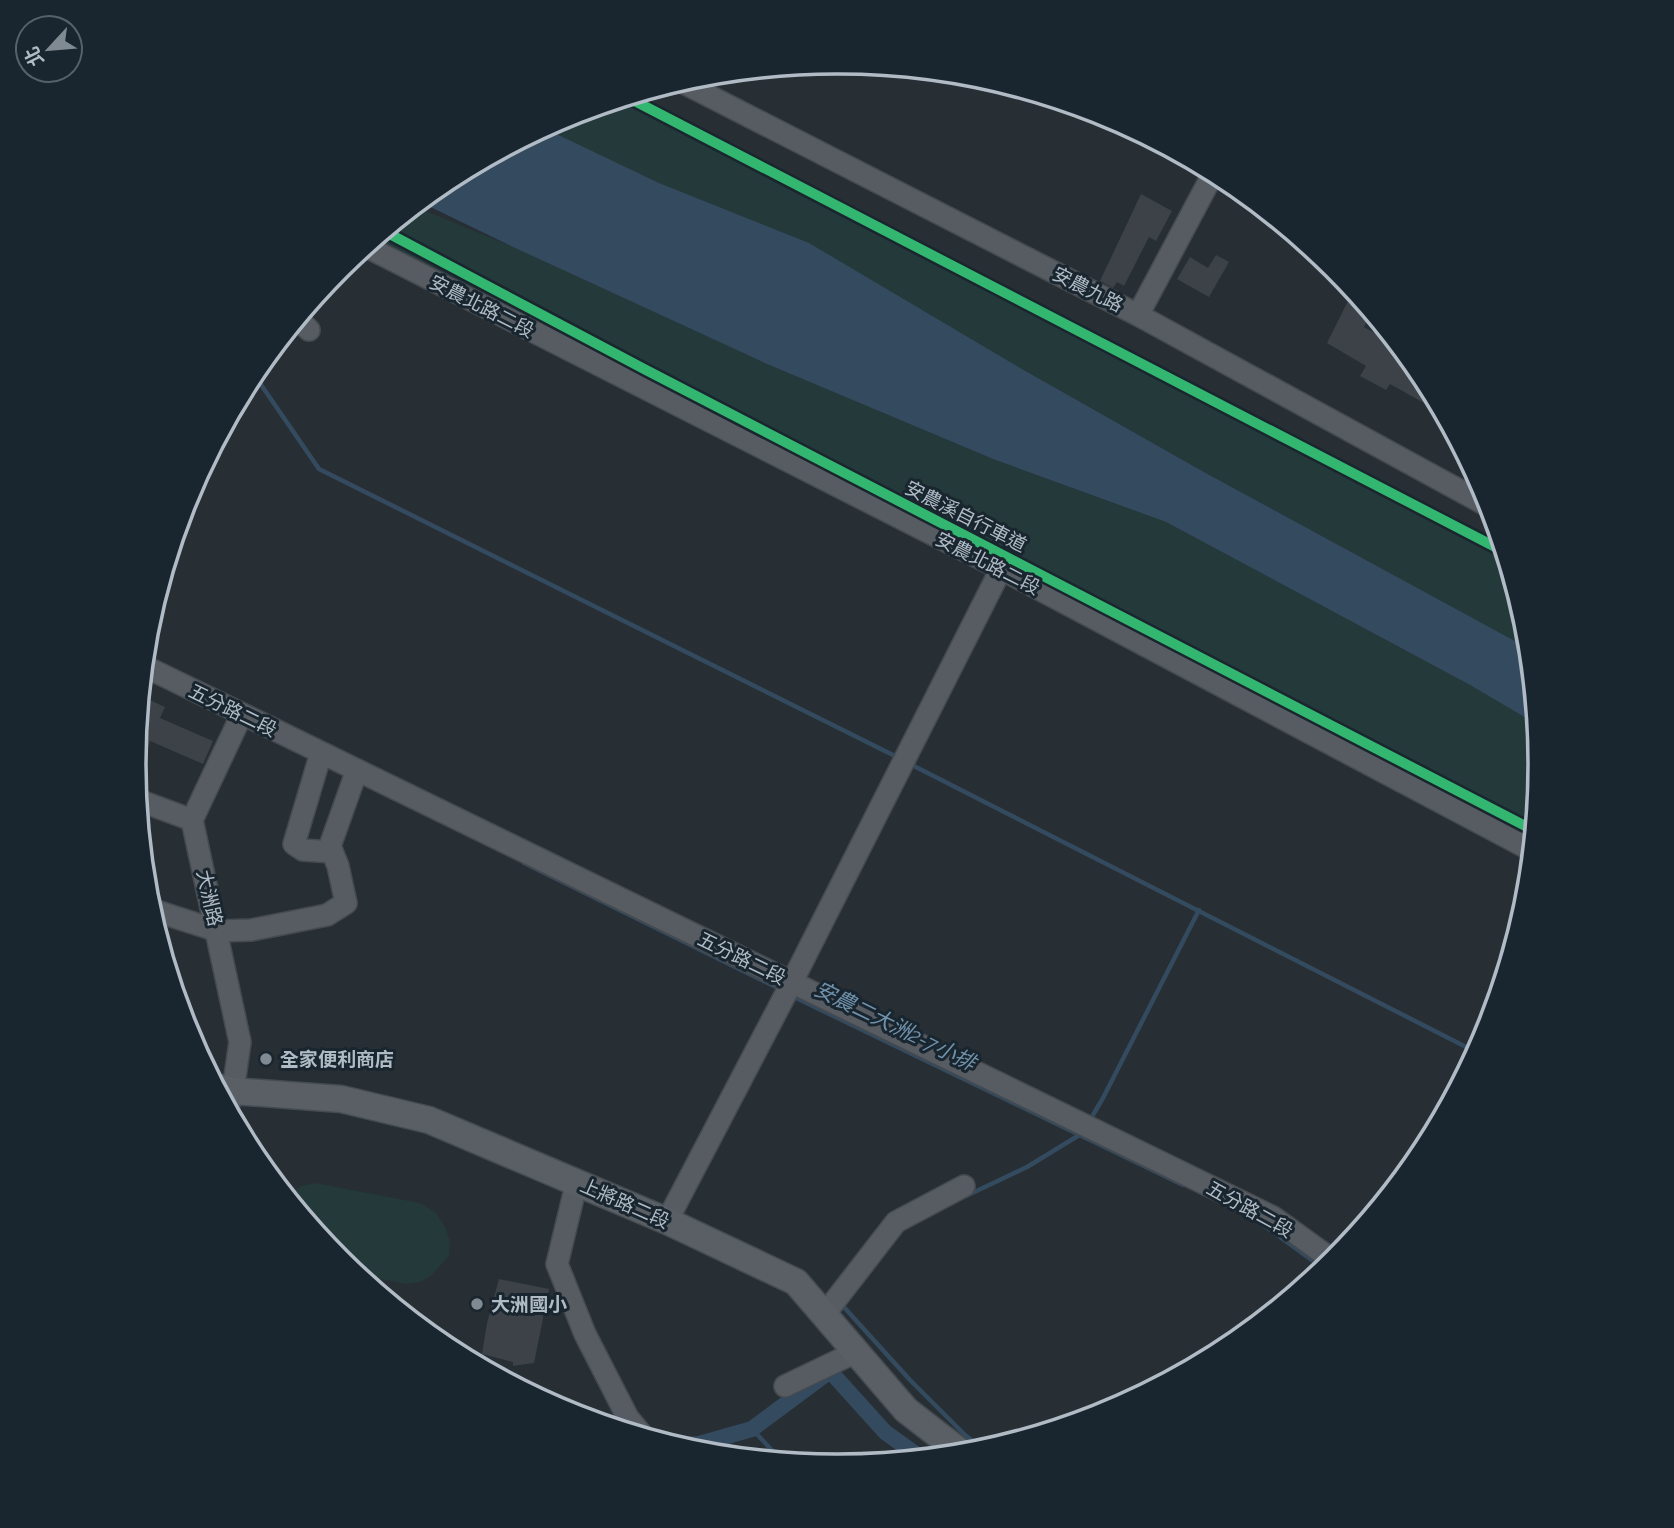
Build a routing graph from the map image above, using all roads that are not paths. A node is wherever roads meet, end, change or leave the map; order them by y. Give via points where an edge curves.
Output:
1 (695, 89) edge
2 (1209, 183) edge
3 (375, 251) edge
4 (1138, 315) junction
5 (1474, 498) edge
6 (1001, 569) junction
7 (153, 670) edge
8 (242, 714) junction
9 (321, 753) junction
10 (357, 770) junction
11 (148, 804) edge
12 (192, 820) junction
13 (1523, 846) edge
14 (332, 852) junction
15 (163, 913) edge
16 (218, 930) junction
17 (792, 982) junction
18 (228, 1088) edge
19 (232, 1095) edge
20 (577, 1181) junction
21 (964, 1186) dead end
22 (667, 1221) junction
23 (1323, 1253) edge
24 (824, 1315) junction
25 (856, 1352) junction
26 (785, 1386) dead end
27 (632, 1423) edge
28 (951, 1445) edge

1 - 4 street, 安農九路
2 - 4 street
3 - 6 street, 安農北路二段
4 - 5 street, 安農九路
6 - 13 street, 安農北路二段
6 - 17 street
7 - 8 street, 五分路二段
8 - 9 street, 五分路二段
8 - 12 street
9 - 10 street, 五分路二段
9 - 14 street via 294,844 303,850
10 - 14 street via 330,846
10 - 17 street, 五分路二段
11 - 12 street
12 - 16 street, 大洲路
14 - 16 street via 346,903 327,915 251,930
15 - 16 street
16 - 18 street, 大洲路 via 240,1042
17 - 22 street
17 - 23 street, 五分路二段 via 1273,1217
19 - 20 main road, 上將路二段 via 341,1099 429,1120
20 - 22 main road, 上將路二段
20 - 27 street via 557,1264 585,1335
21 - 24 street via 896,1222
22 - 24 main road, 上將路二段 via 796,1282
24 - 25 main road, 上將路二段
25 - 26 street
25 - 28 main road, 上將路二段 via 906,1410

